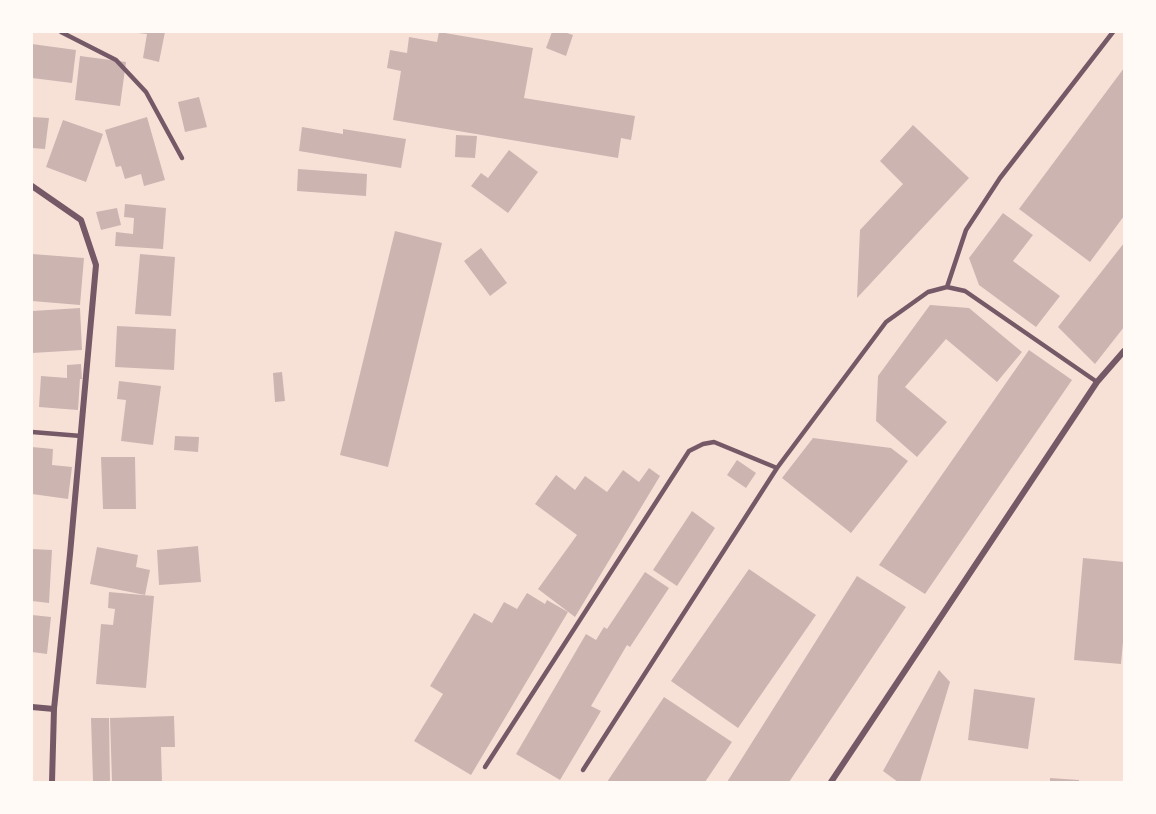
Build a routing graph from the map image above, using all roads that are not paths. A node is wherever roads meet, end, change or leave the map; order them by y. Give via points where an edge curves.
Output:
1 (61, 32) edge
2 (1113, 32) edge
3 (182, 158) dead end
4 (32, 186) edge
5 (947, 287) junction
6 (1125, 351) edge
7 (1097, 382) junction
8 (32, 432) edge
9 (81, 436) junction
10 (777, 468) junction
11 (32, 707) edge
12 (54, 709) junction
13 (485, 767) dead end
14 (583, 770) dead end
15 (52, 783) edge
16 (831, 783) edge

1 - 3 lane via 116,60 146,92
2 - 5 lane via 1000,178 966,230
4 - 9 street via 81,220 96,265
5 - 7 lane via 965,291
5 - 10 lane via 928,292 886,322
6 - 7 street
7 - 16 street
8 - 9 lane
9 - 12 street
10 - 13 lane via 714,441 689,452
10 - 14 lane
11 - 12 street
12 - 15 street

